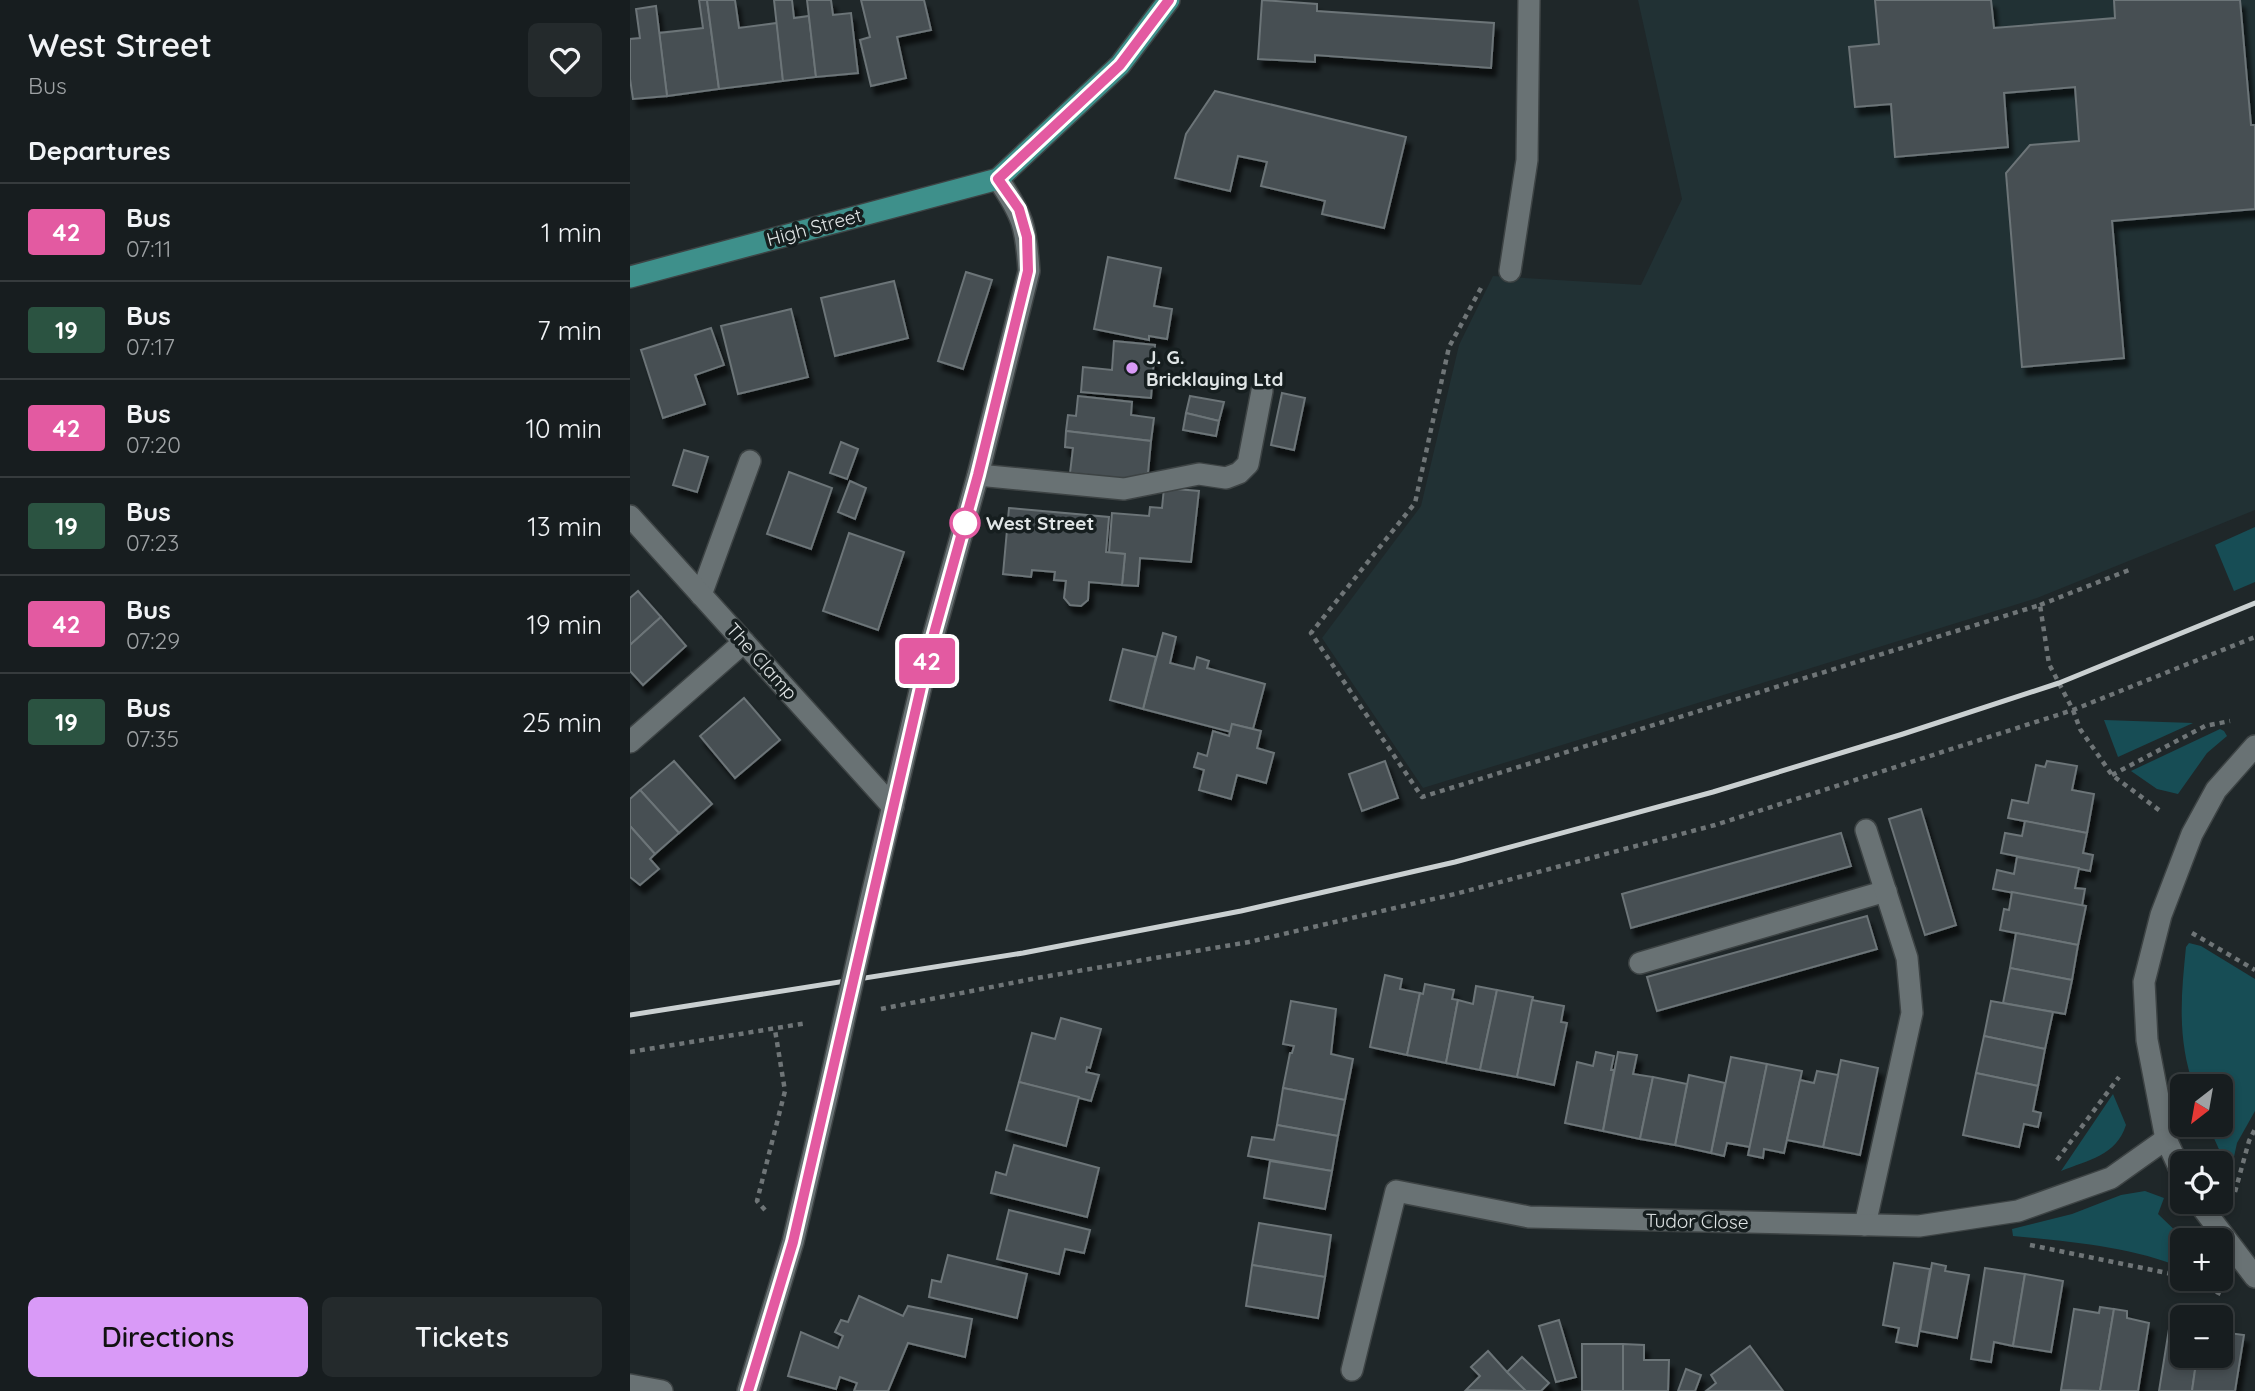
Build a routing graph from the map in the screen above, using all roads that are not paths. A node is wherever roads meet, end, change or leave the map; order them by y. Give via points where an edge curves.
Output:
1 (1169, 0) edge
2 (1530, 0) edge
3 (998, 179) junction
4 (1511, 262) road end
5 (630, 277) edge
6 (1262, 391) dead end
7 (750, 461) dead end
8 (978, 475) junction
9 (630, 516) edge
10 (701, 595) junction
11 (744, 642) junction
12 (630, 742) edge
13 (2255, 746) edge
14 (893, 807) junction
15 (1866, 830) dead end
16 (1886, 891) junction
17 (1640, 963) dead end
18 (2166, 1139) junction
19 (2171, 1151) edge
20 (2208, 1214) edge
21 (1865, 1225) junction
22 (2255, 1277) edge
23 (1352, 1370) dead end
24 (630, 1385) edge
25 (662, 1391) edge
26 (748, 1391) edge

1 - 3 main road via 1120,65
2 - 4 street via 1527,160
3 - 5 main road, High Street
3 - 8 street via 1019,209 1027,237 1028,271
6 - 8 street via 1248,464 1226,478 1199,474 1124,489
7 - 10 street
8 - 14 street via 930,648
9 - 10 street, The Clamp
10 - 11 street, The Clamp
11 - 12 street
11 - 14 street, The Clamp
13 - 18 street via 2216,790 2192,834 2161,915 2144,982 2147,1040
14 - 26 street, bridge via 793,1242
15 - 16 street
16 - 17 street
16 - 21 street via 1907,958 1912,1013
18 - 19 street
18 - 21 street, Tudor Close via 2111,1178 2018,1212 1919,1226
20 - 22 street
21 - 23 street, Tudor Close via 1529,1217 1396,1191
24 - 25 street

